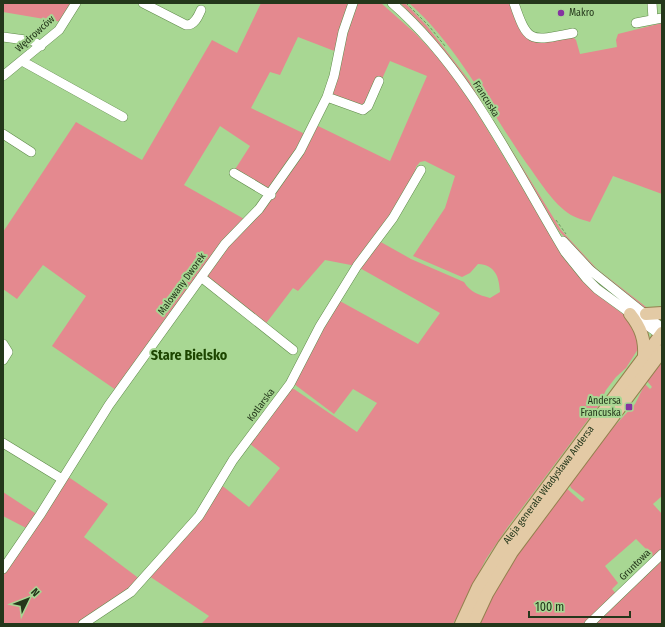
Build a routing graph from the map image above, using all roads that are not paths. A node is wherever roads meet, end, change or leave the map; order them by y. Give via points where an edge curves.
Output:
1 (76, 3) edge
2 (143, 3) edge
3 (353, 3) edge
4 (392, 3) edge
5 (514, 3) edge
6 (652, 3) edge
7 (201, 10) dead end
8 (658, 19) edge
9 (636, 23) dead end
10 (572, 33) dead end
11 (3, 37) edge
12 (41, 46) junction
13 (22, 61) junction
14 (3, 76) edge
15 (379, 81) dead end
16 (327, 97) junction
17 (123, 117) dead end
18 (3, 134) edge
19 (31, 152) dead end
20 (421, 170) dead end
21 (234, 174) dead end
22 (271, 194) junction
23 (545, 219) junction
24 (201, 277) junction
25 (662, 313) edge
26 (630, 314) junction
27 (646, 314) junction
28 (662, 333) edge
29 (3, 344) edge
30 (293, 350) dead end
31 (662, 351) edge
32 (644, 357) junction
33 (3, 360) edge
34 (3, 443) edge
35 (579, 453) junction
36 (62, 479) junction
37 (662, 554) edge
38 (3, 569) edge
39 (82, 624) edge
40 (461, 624) edge
41 (473, 624) edge
42 (589, 624) edge

1 - 12 street, Wędrowców via 64,24
2 - 7 street via 186,25 194,23
3 - 16 street, Malowany Dworek
4 - 23 street, Francuska via 424,34 463,83
5 - 10 street via 522,27 531,36 544,39
6 - 8 street
8 - 9 street
11 - 12 street via 33,41
12 - 13 street, Wędrowców
13 - 14 street, Wędrowców
13 - 17 street
15 - 16 street via 368,106 363,110
16 - 22 street, Malowany Dworek via 309,136
18 - 19 street
20 - 39 street, Kotlarska via 393,218 357,266 320,326 290,384 230,465 199,516 131,592
21 - 22 street
22 - 24 street, Malowany Dworek via 248,222 225,244
23 - 26 street, Francuska via 565,252 586,278
23 - 27 street, Francuska via 590,270
24 - 30 street
24 - 36 street, Malowany Dworek via 109,405
25 - 27 main road
26 - 28 street, Francuska
26 - 32 main road via 644,336
27 - 28 street, Francuska
28 - 32 main road, Aleja generała Władysława Andersa
29 - 33 street via 8,352
31 - 35 main road, Aleja generała Władysława Andersa
32 - 35 main road, Aleja generała Władysława Andersa
34 - 36 street
35 - 40 main road, Aleja generała Władysława Andersa via 504,546 478,587
35 - 41 main road, Aleja generała Władysława Andersa via 512,552
36 - 38 street, Malowany Dworek
37 - 42 street, Gruntowa

